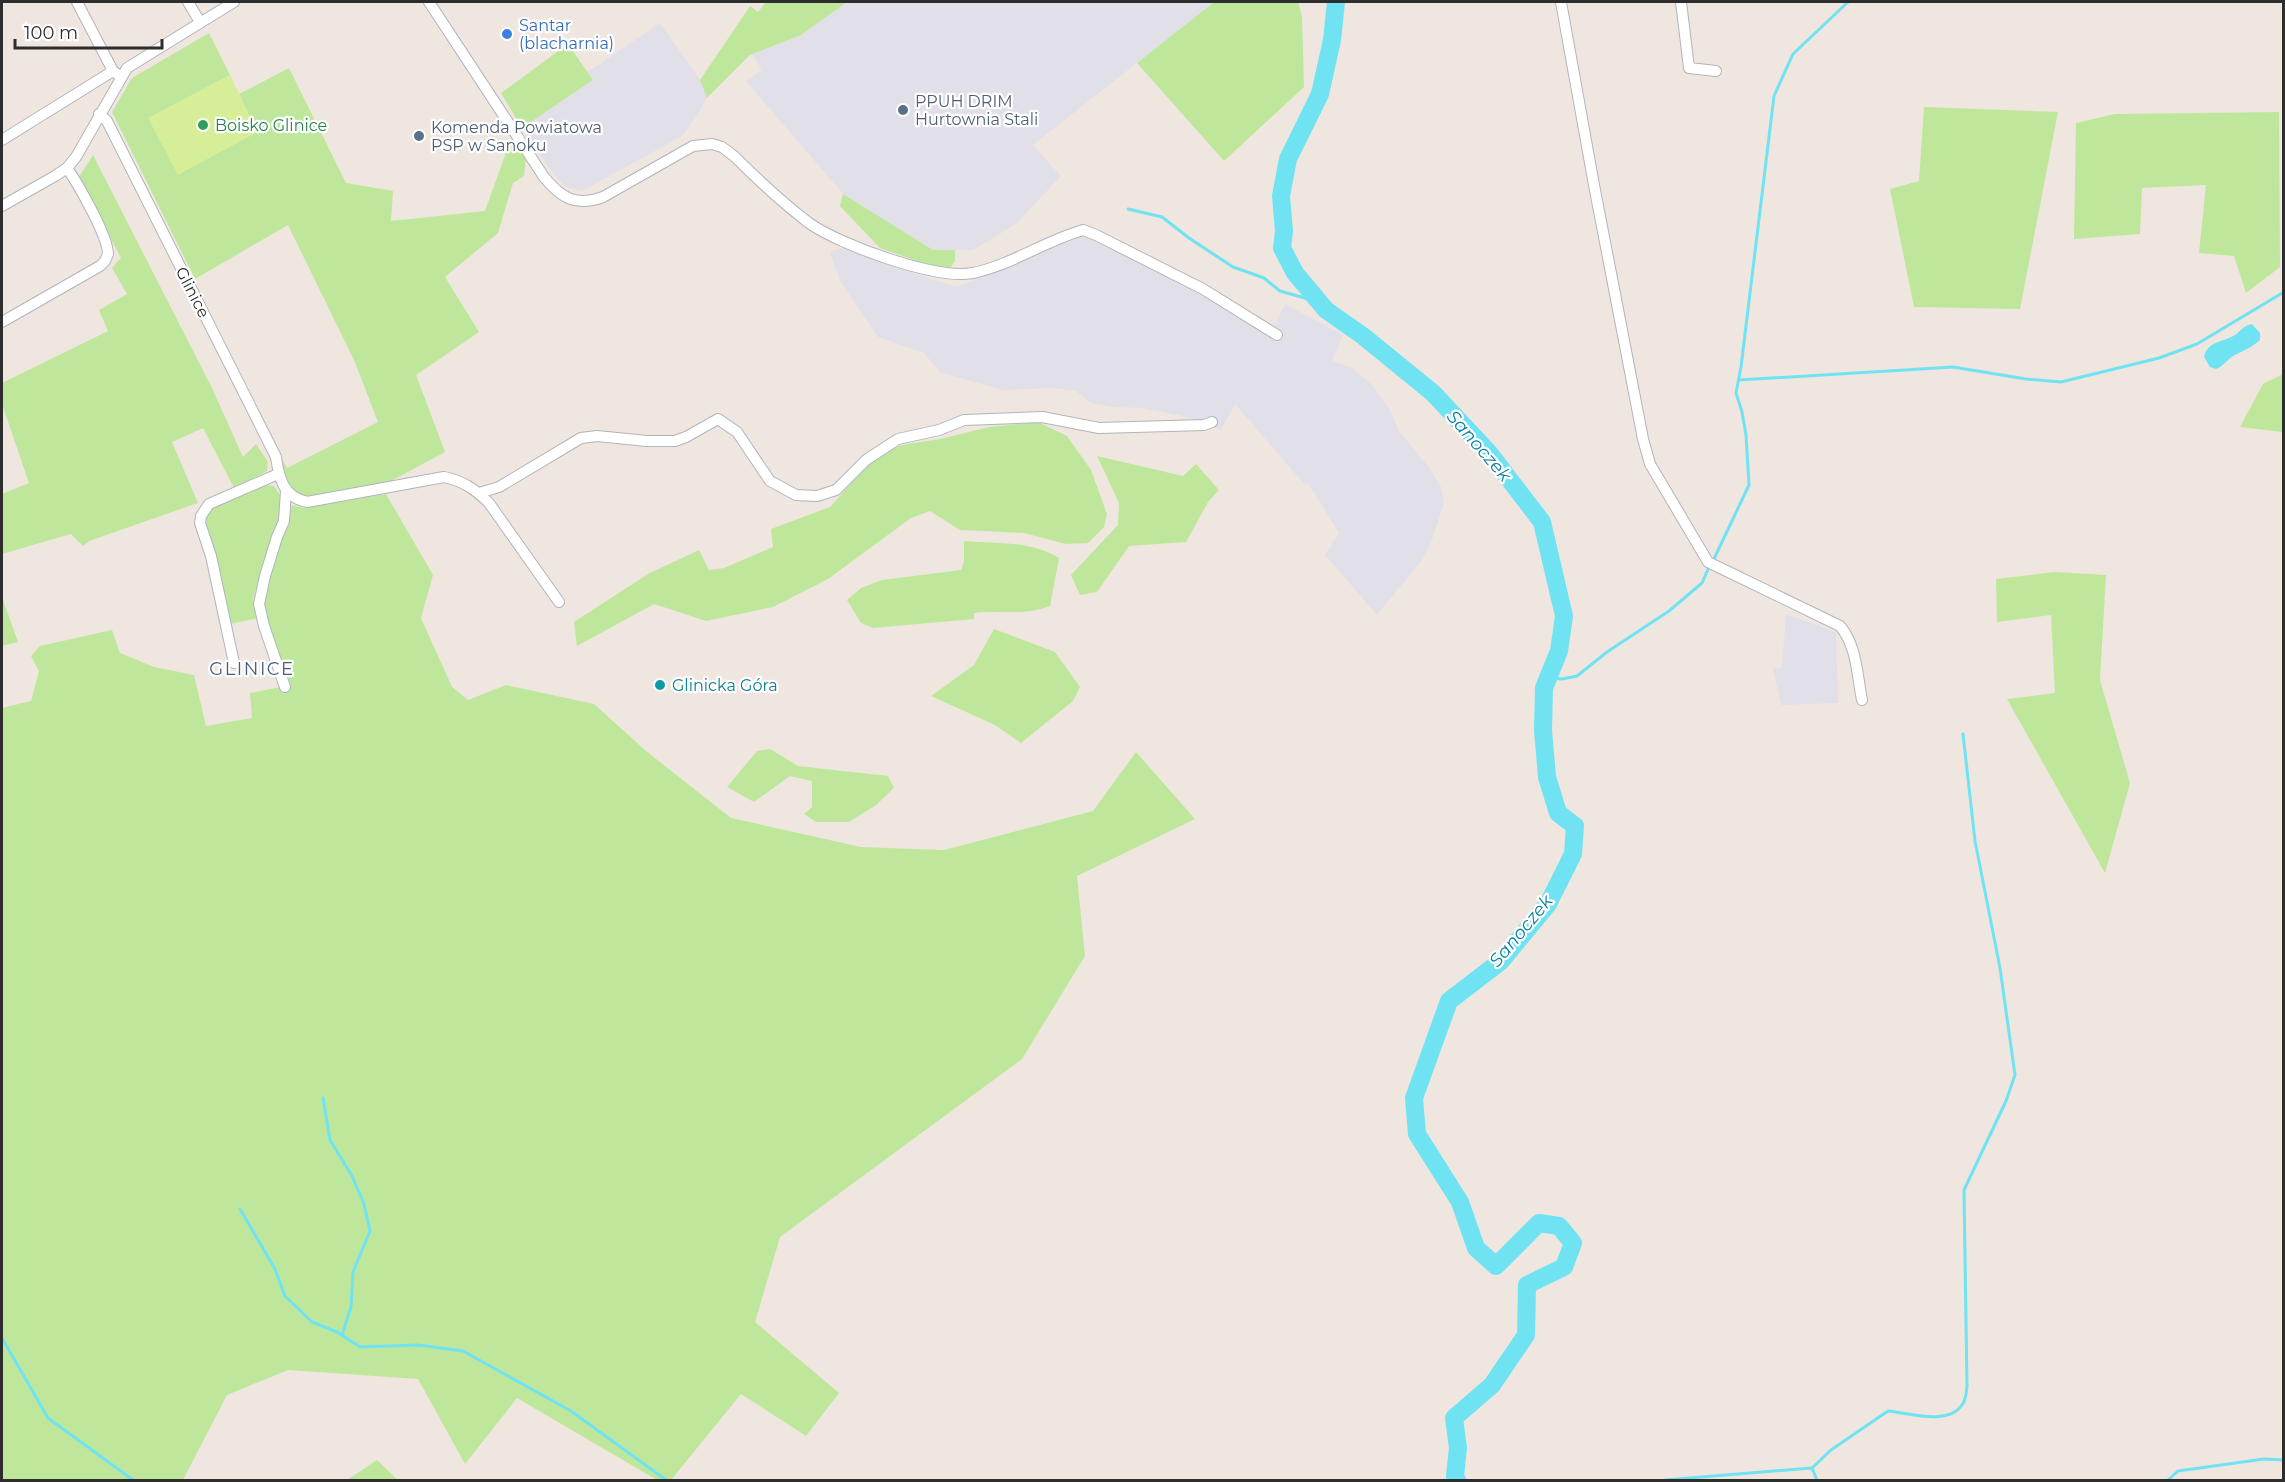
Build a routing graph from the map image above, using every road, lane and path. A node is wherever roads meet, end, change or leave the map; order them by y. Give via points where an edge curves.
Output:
1 (77, 2) edge
2 (188, 2) edge
3 (234, 2) edge
4 (429, 2) edge
5 (1561, 2) edge
6 (1681, 2) edge
7 (200, 22) junction
8 (1716, 71) dead end
9 (117, 74) junction
10 (99, 114) junction
11 (2, 140) edge
12 (67, 168) junction
13 (2, 206) edge
14 (2, 322) edge
15 (1277, 335) dead end
16 (1212, 422) dead end
17 (278, 474) junction
18 (286, 491) junction
19 (479, 493) junction
20 (559, 603) dead end
21 (234, 663) dead end
22 (285, 687) dead end
23 (1862, 700) dead end

1 - 9 street
2 - 7 street
3 - 7 street
4 - 15 street via 544,177 566,198 577,202 597,200 693,146 712,144 734,156 810,223 869,251 935,272 965,273 994,266 1083,230 1203,289
5 - 23 street via 1650,464 1708,562 1840,626 1852,649
6 - 8 street via 1689,68
7 - 9 street
9 - 10 street
9 - 11 street
10 - 12 street
10 - 17 street, Glinice via 107,121 276,457
12 - 13 street
12 - 14 street via 104,237 108,254 100,266
16 - 19 street via 1099,428 1042,417 964,420 898,439 866,460 836,490 817,496 796,495 770,481 736,432 718,419 675,441 581,438 499,487
17 - 18 street, Glinice
17 - 21 street via 209,504 201,516
18 - 19 street via 307,501 444,477 460,481
18 - 22 street via 284,521 259,604
19 - 20 street

